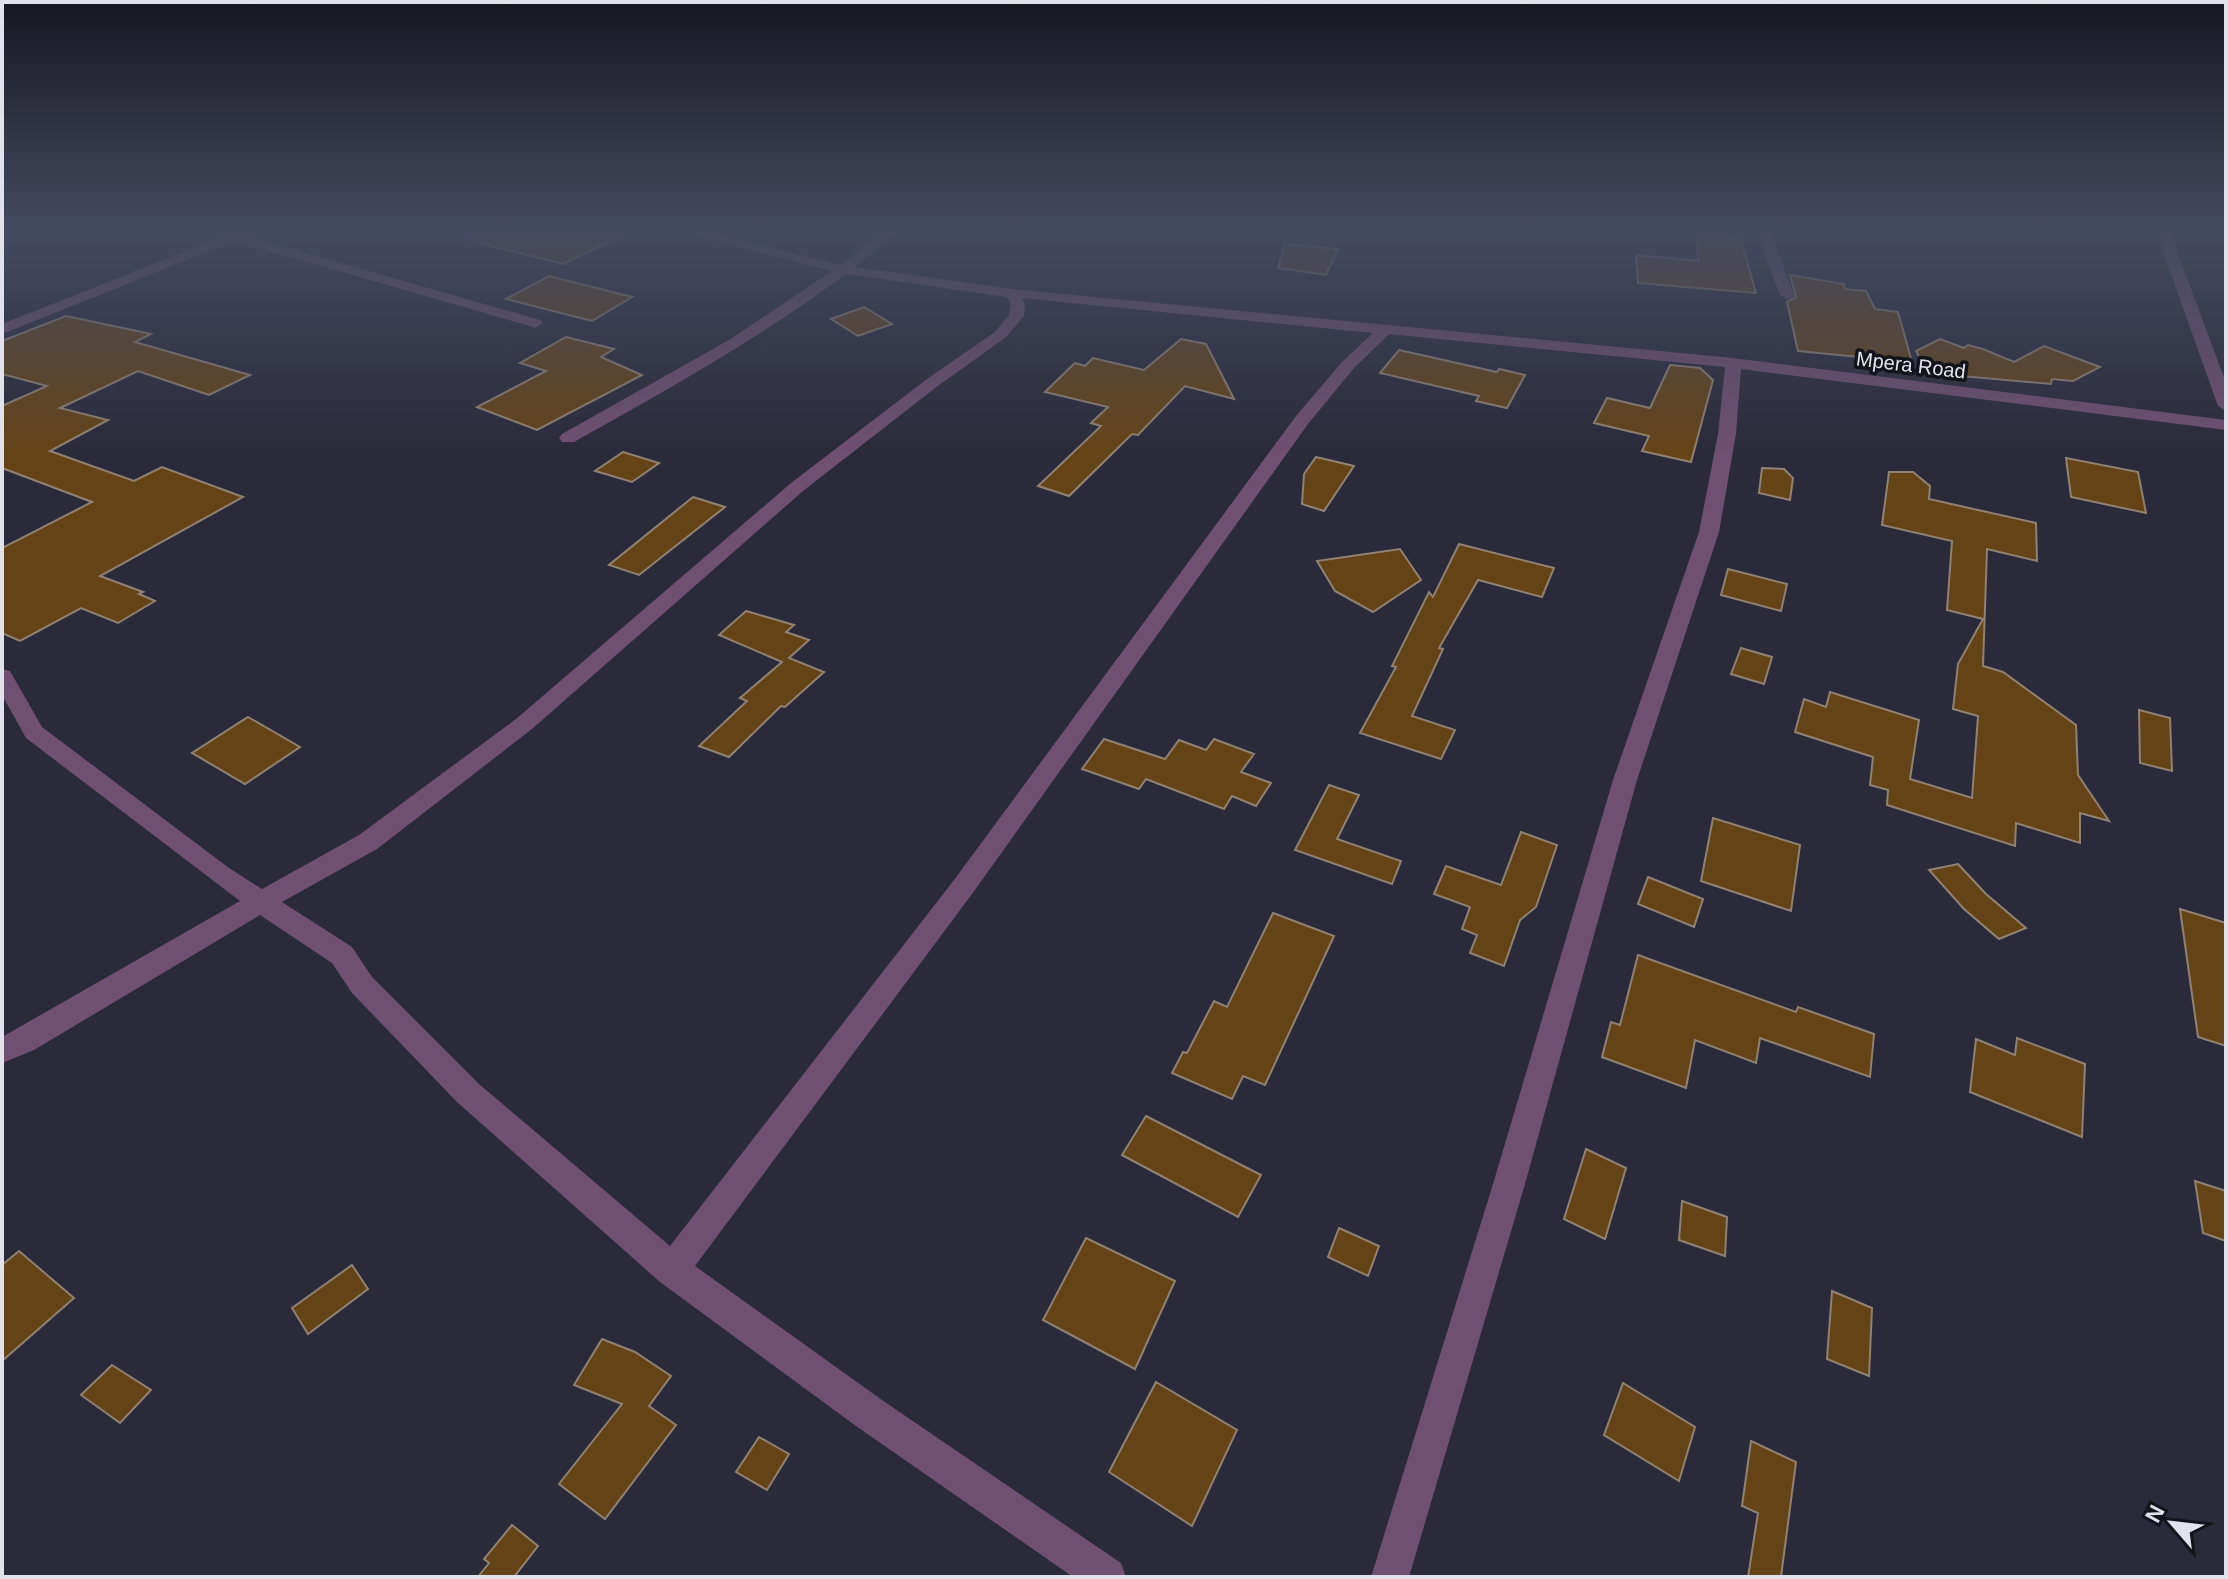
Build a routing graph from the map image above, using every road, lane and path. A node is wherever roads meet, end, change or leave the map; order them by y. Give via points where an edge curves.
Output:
1 (60, 306) edge
2 (477, 306) edge
3 (790, 306) edge
4 (1018, 306) edge
5 (1140, 306) edge
6 (2190, 306) edge
7 (535, 323) dead end
8 (2, 326) edge
9 (1385, 330) junction
10 (1733, 363) junction
11 (2226, 406) edge
12 (2226, 425) edge
13 (568, 438) dead end
14 (2, 676) edge
15 (261, 902) junction
16 (2, 1050) edge
17 (672, 1270) junction
18 (1107, 1577) edge
19 (1390, 1577) edge

1 - 8 street
2 - 7 street
3 - 13 street
4 - 15 street via 1000,335 797,487 524,724 368,842
5 - 9 street, Mpera Road
6 - 11 street
9 - 10 street, Mpera Road
9 - 17 street via 1302,420 963,887
10 - 12 street, Mpera Road
10 - 19 street via 1727,434 1709,532 1625,780
14 - 15 street via 34,732
15 - 16 street
15 - 17 street via 342,955 362,985 468,1093
17 - 18 street

